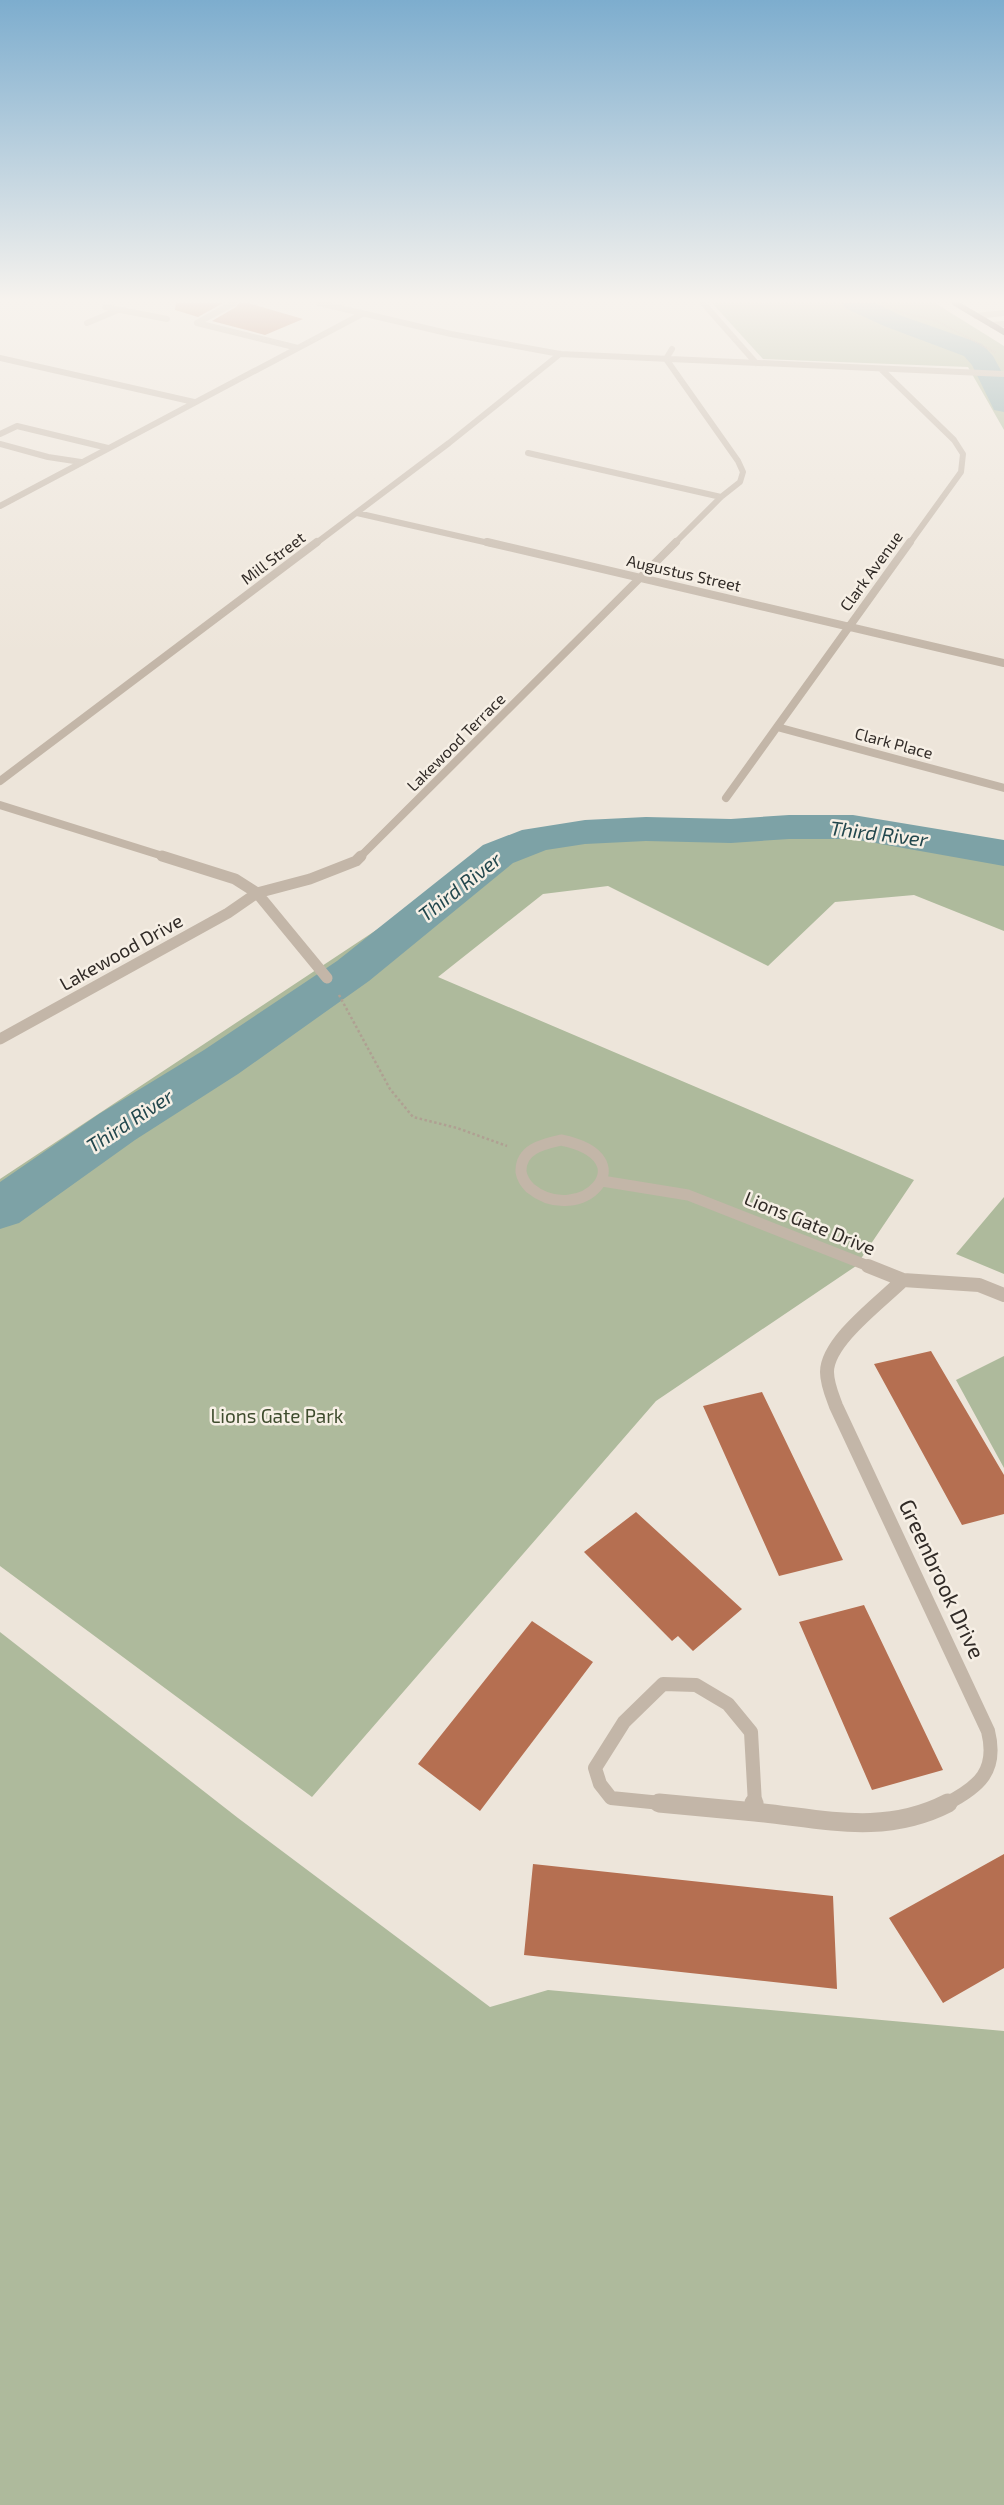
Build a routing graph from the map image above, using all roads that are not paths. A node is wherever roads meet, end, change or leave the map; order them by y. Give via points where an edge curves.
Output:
1 (161, 420) edge
2 (475, 420) edge
3 (709, 420) edge
4 (933, 420) edge
5 (0, 434) edge
6 (0, 444) edge
7 (108, 448) junction
8 (528, 453) dead end
9 (81, 462) junction
10 (721, 497) junction
11 (0, 506) edge
12 (357, 512) junction
13 (641, 577) junction
14 (849, 627) junction
15 (1004, 663) edge
16 (777, 727) junction
17 (0, 781) edge
18 (1004, 788) edge
19 (726, 798) dead end
20 (0, 805) edge
21 (257, 893) junction
22 (327, 978) dead end
23 (0, 1039) edge
24 (602, 1181) junction
25 (903, 1280) junction
26 (1004, 1295) edge
27 (755, 1813) junction

1 - 7 street
2 - 12 street, Mill Street
3 - 10 street, Lakewood Terrace via 743,472 740,482
4 - 14 street, Clark Avenue via 963,454 961,472
5 - 7 street via 17,426
6 - 9 street
7 - 9 street
8 - 10 street
9 - 11 street
10 - 13 street, Lakewood Terrace
12 - 13 street, Augustus Street
12 - 17 street, Mill Street
13 - 14 street, Augustus Street
13 - 21 street, Lakewood Terrace via 356,861 318,876
14 - 15 street, Augustus Street
14 - 16 street, Clark Avenue
16 - 18 street, Clark Place
16 - 19 street, Clark Avenue
20 - 21 street via 235,879
21 - 22 street
21 - 23 street, Lakewood Drive via 228,913
24 - 24 street via 590,1193 571,1200 557,1200 531,1190 522,1177 521,1162 526,1153 547,1141 574,1141 596,1152 602,1161
24 - 25 street, Lions Gate Drive via 688,1195
25 - 26 street, Lions Gate Drive via 979,1285
25 - 27 street, Greenbrook Drive via 844,1339 829,1360 827,1380 836,1406 988,1731 992,1746 990,1761 980,1783 937,1810 890,1823 862,1824
27 - 27 street, Greenbrook Drive via 611,1798 600,1784 594,1768 624,1722 663,1684 696,1685 728,1704 751,1732

